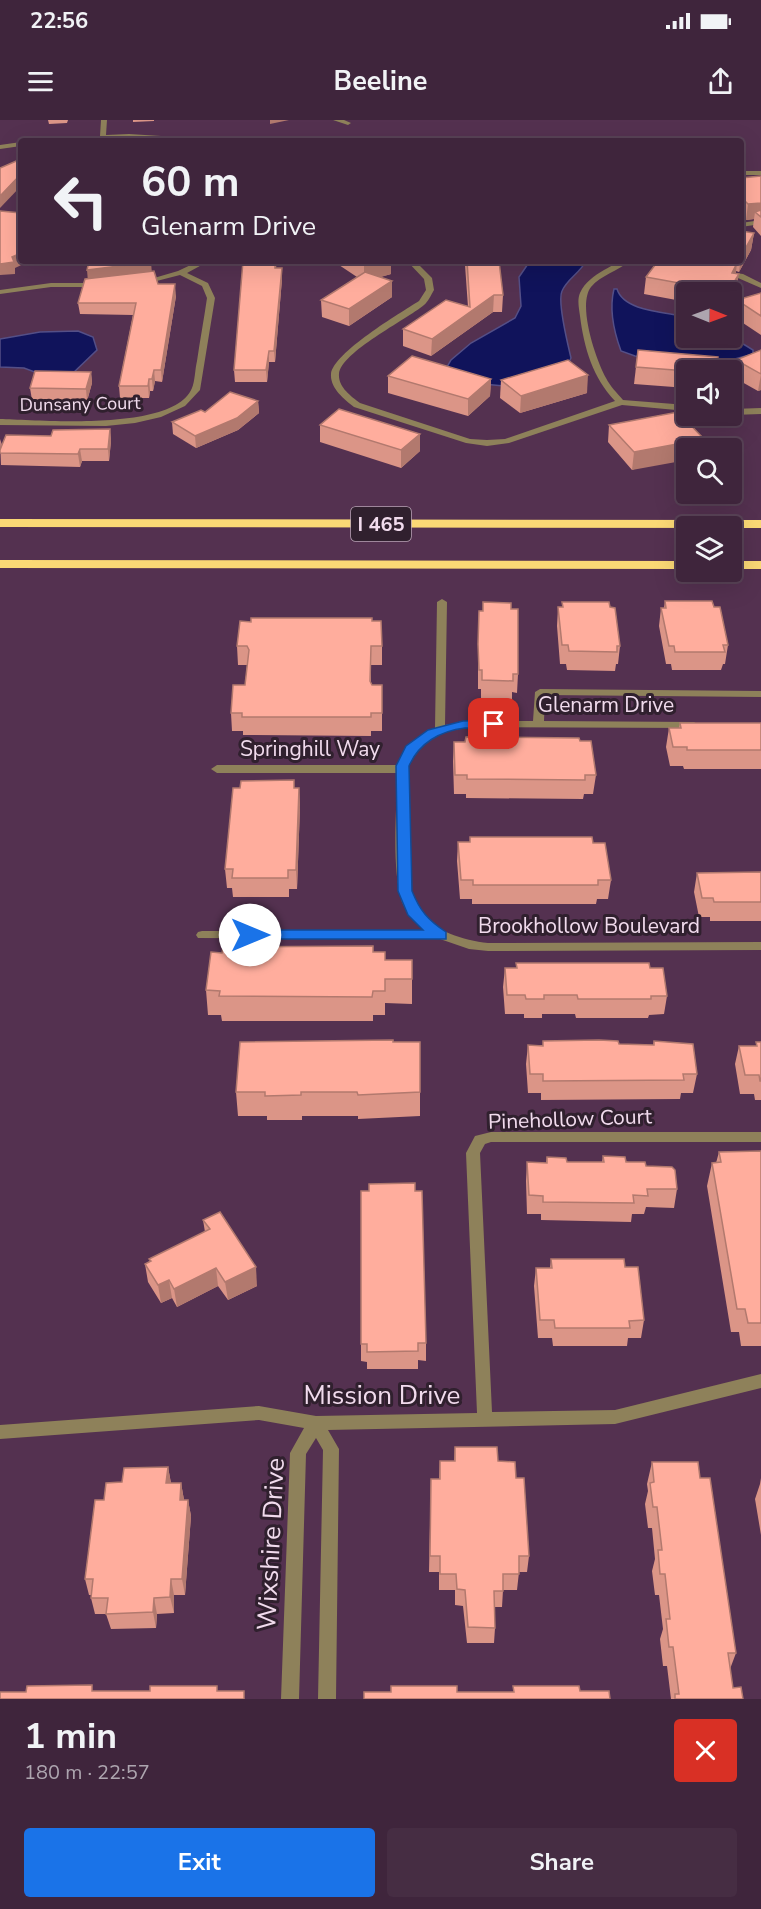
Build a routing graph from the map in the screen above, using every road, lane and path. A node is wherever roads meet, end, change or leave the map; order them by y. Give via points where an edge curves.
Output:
1 (104, 120) edge
2 (336, 120) edge
3 (348, 123) dead end
4 (103, 137) junction
5 (88, 138) edge
6 (130, 138) edge
7 (18, 144) edge
8 (0, 147) edge
9 (744, 173) edge
10 (761, 173) edge
11 (761, 222) edge
12 (744, 225) edge
13 (199, 264) edge
14 (414, 264) edge
15 (621, 264) edge
16 (709, 271) edge
17 (181, 273) junction
18 (130, 284) edge
19 (108, 285) edge
20 (761, 286) edge
21 (0, 292) edge
22 (621, 402) junction
23 (676, 407) edge
24 (761, 411) edge
25 (742, 412) edge
26 (0, 422) edge
27 (0, 523) edge
28 (761, 524) edge
29 (0, 564) edge
30 (676, 565) edge
31 (742, 565) edge
32 (761, 565) edge
33 (442, 602) dead end
34 (761, 694) edge
35 (538, 724) junction
36 (705, 725) edge
37 (440, 730) junction
38 (218, 769) dead end
39 (403, 769) junction
40 (202, 935) dead end
41 (441, 935) junction
42 (761, 946) edge
43 (761, 1137) edge
44 (761, 1381) edge
45 (485, 1419) junction
46 (316, 1423) junction
47 (0, 1432) edge
48 (290, 1699) edge
49 (327, 1699) edge

1 - 4 street
2 - 3 street
4 - 5 street
4 - 6 street
7 - 8 street
9 - 10 street
11 - 12 street
13 - 17 street
14 - 22 street via 428,278 429,294 338,363 335,382 350,401 386,416 487,443 506,441
15 - 22 street via 595,279 582,300 595,367 604,385
16 - 20 street via 740,276
17 - 18 street
17 - 26 street, Dunsany Court via 205,285 212,298 196,390 188,401 168,413 132,422
19 - 21 street via 51,285
22 - 23 street
24 - 25 street
27 - 28 highway, I 465
29 - 30 highway, I 465
31 - 32 highway
33 - 37 street
34 - 35 street via 540,692
35 - 36 street, Glenarm Drive
35 - 37 street, Glenarm Drive via 463,725
37 - 39 street, Glenarm Drive via 411,748
38 - 39 street, Springhill Way
39 - 41 street, Glenarm Drive via 405,891 413,911
40 - 41 street, Brookhollow Boulevard
41 - 42 street, Brookhollow Boulevard via 488,947
43 - 45 street, Pinehollow Court via 480,1140 472,1153
44 - 45 street, Mission Drive via 615,1417
45 - 46 street, Mission Drive
46 - 47 street, Mission Drive via 259,1413
46 - 48 street, Wixshire Drive via 298,1453
46 - 49 street via 331,1449

